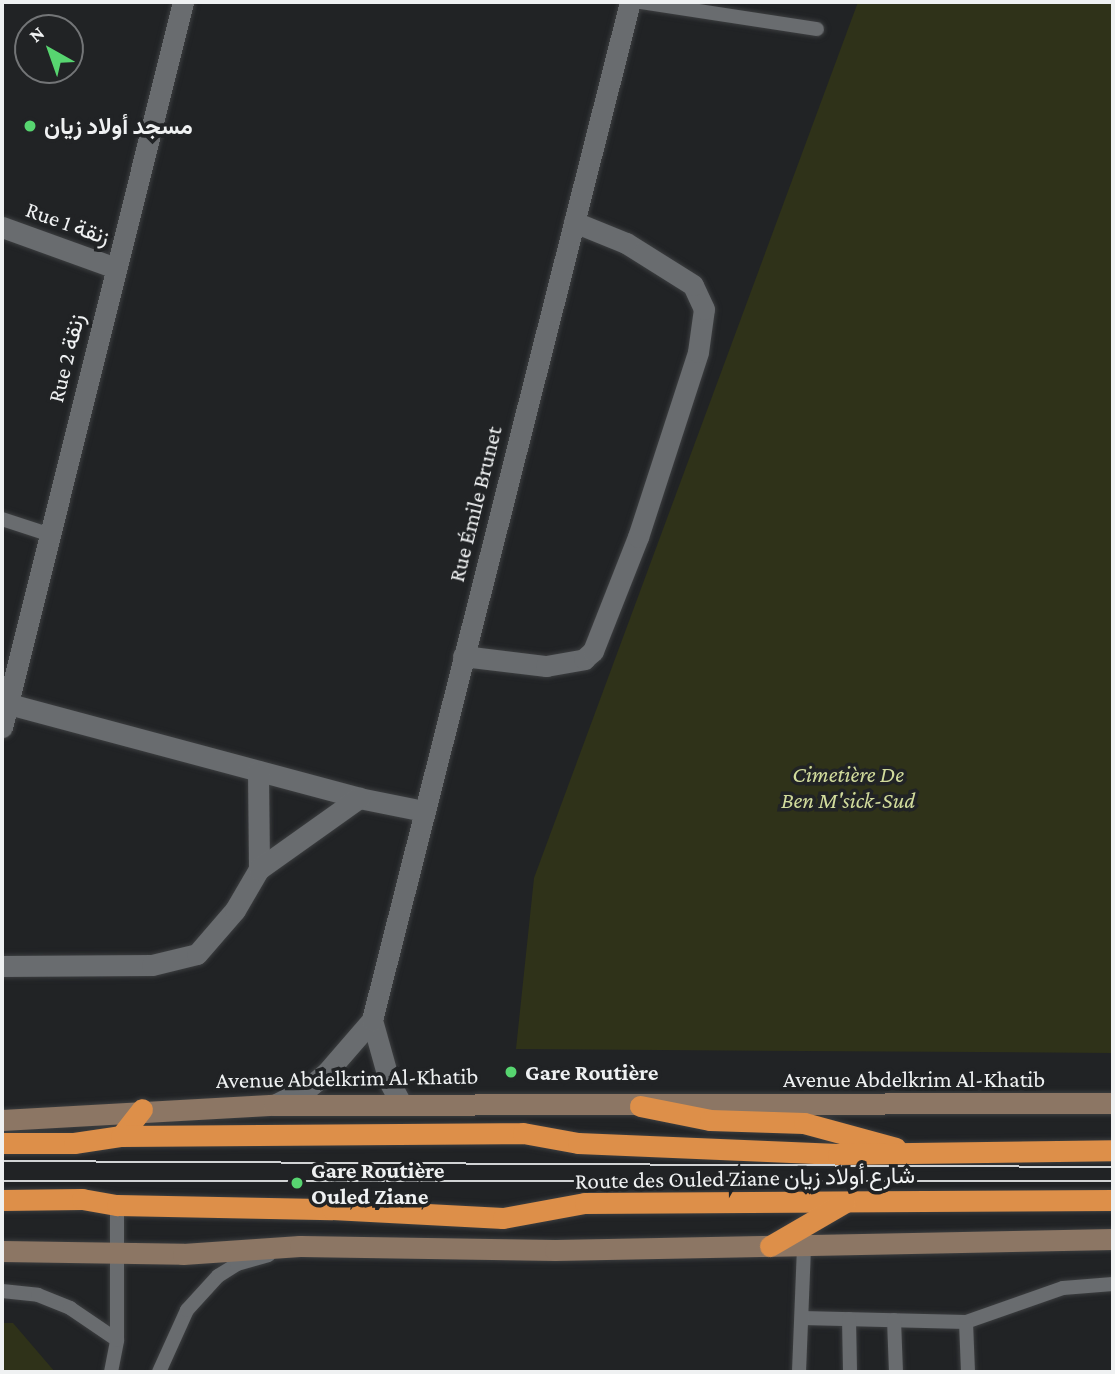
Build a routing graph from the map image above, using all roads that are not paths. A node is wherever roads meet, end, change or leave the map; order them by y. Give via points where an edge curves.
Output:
1 (183, 2) edge
2 (630, 2) edge
3 (640, 2) edge
4 (817, 29) dead end
5 (575, 222) junction
6 (2, 227) edge
7 (116, 268) junction
8 (2, 519) edge
9 (48, 534) junction
10 (463, 656) junction
11 (5, 713) edge
12 (258, 771) junction
13 (359, 798) junction
14 (424, 811) junction
15 (259, 869) junction
16 (2, 966) edge
17 (372, 1020) junction
18 (1113, 1103) edge
19 (401, 1104) junction
20 (274, 1105) junction
21 (640, 1106) junction
22 (142, 1109) junction
23 (2, 1120) edge
24 (121, 1136) junction
25 (2, 1143) edge
26 (1113, 1150) edge
27 (915, 1154) junction
28 (2, 1200) edge
29 (1113, 1200) edge
30 (845, 1202) junction
31 (117, 1205) junction
32 (1113, 1239) edge
33 (804, 1245) junction
34 (300, 1246) junction
35 (770, 1246) junction
36 (2, 1251) edge
37 (119, 1252) junction
38 (1113, 1284) edge
39 (2, 1291) edge
40 (802, 1318) junction
41 (849, 1319) junction
42 (894, 1320) junction
43 (966, 1322) junction
44 (117, 1340) junction
45 (111, 1372) edge
46 (159, 1372) edge
47 (799, 1372) edge
48 (850, 1372) edge
49 (897, 1372) edge
50 (968, 1372) edge

1 - 7 street, Rue 2 زنقة
2 - 5 street, Rue Émile Brunet
3 - 4 lane
5 - 10 street, Rue Émile Brunet
5 - 10 street via 626,243 693,285 704,309 698,352 638,537 593,650 584,659 546,666
6 - 7 street, Rue 1 زنقة
7 - 9 street, Rue 2 زنقة
8 - 9 lane
9 - 11 street, Rue 2 زنقة
10 - 14 street, Rue Émile Brunet
11 - 12 street
12 - 13 street
12 - 15 street
13 - 14 street
13 - 15 street
14 - 17 street, Rue Émile Brunet
15 - 16 street via 214,938 197,954 180,961
17 - 19 street, Rue Émile Brunet via 388,1081
17 - 20 street, Rue Émile Brunet via 327,1072 308,1088
18 - 21 street, Avenue Abdelkrim Al-Khatib
19 - 20 street, Avenue Abdelkrim Al-Khatib
19 - 21 street, Avenue Abdelkrim Al-Khatib
20 - 22 street, Avenue Abdelkrim Al-Khatib
21 - 27 highway via 710,1119 804,1123
22 - 23 street, Avenue Abdelkrim Al-Khatib via 71,1119
22 - 24 highway
24 - 25 highway, Route des Ouled Ziane شارع أولاد زيان via 74,1143
24 - 27 highway, Route des Ouled Ziane شارع أولاد زيان via 523,1133 578,1143
26 - 27 highway, Route des Ouled Ziane شارع أولاد زيان
28 - 31 highway, Route des Ouled Ziane شارع أولاد زيان via 82,1199
29 - 30 highway, Route des Ouled Ziane شارع أولاد زيان
30 - 31 highway, Route des Ouled Ziane شارع أولاد زيان via 585,1203 503,1218
30 - 35 highway
31 - 37 lane
32 - 33 street
33 - 35 street
33 - 40 lane
34 - 35 street via 555,1250
34 - 37 street via 183,1254
34 - 46 lane via 237,1264 218,1276 187,1310
36 - 37 street
37 - 44 lane
38 - 43 lane via 1063,1288
39 - 44 lane via 38,1295 70,1308
40 - 41 lane
40 - 47 lane
41 - 42 lane
41 - 48 lane
42 - 43 lane
42 - 49 lane
43 - 50 lane
44 - 45 lane

